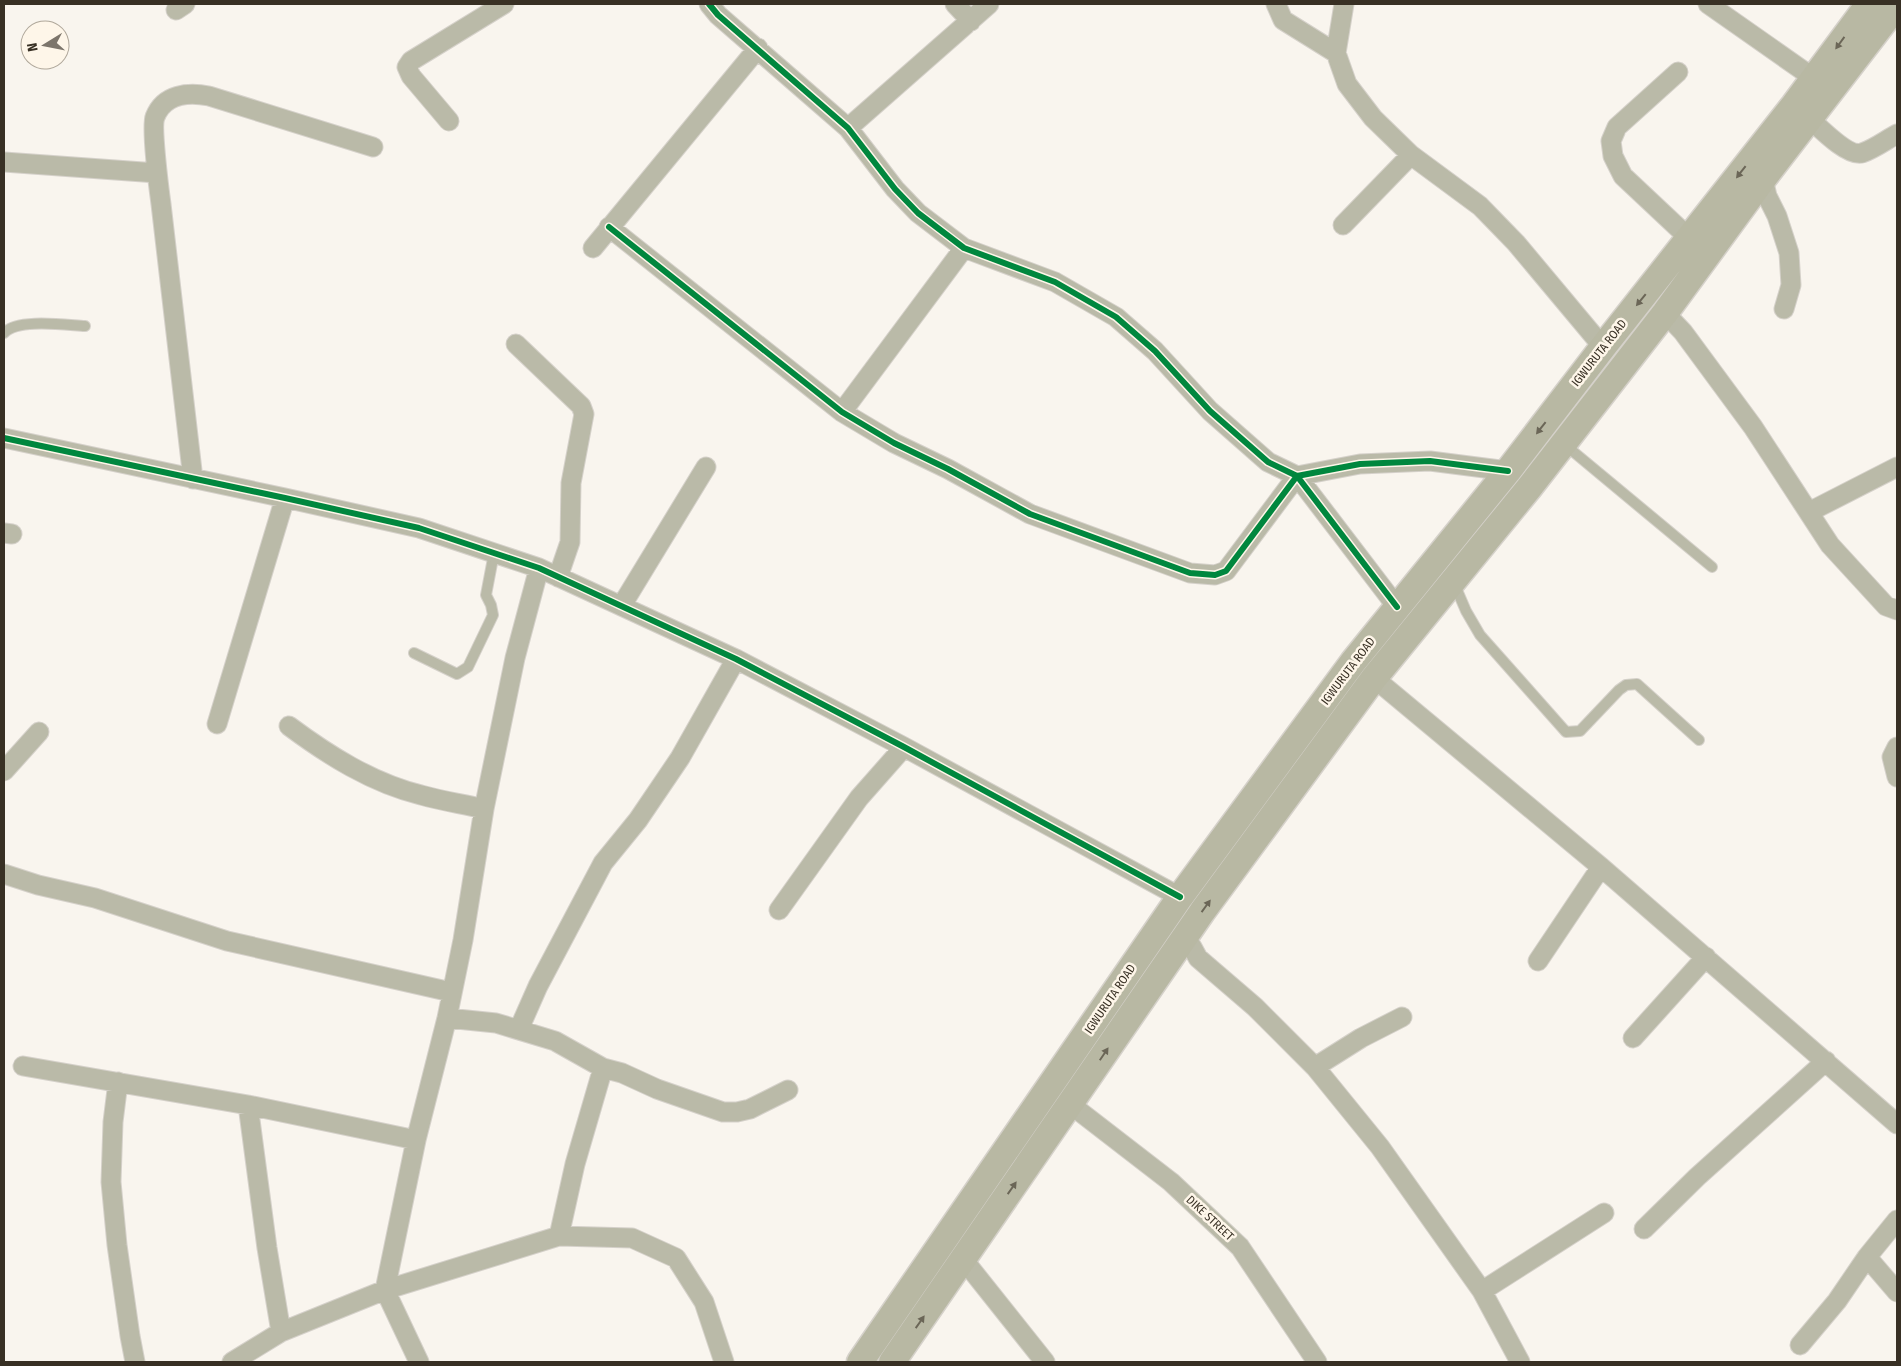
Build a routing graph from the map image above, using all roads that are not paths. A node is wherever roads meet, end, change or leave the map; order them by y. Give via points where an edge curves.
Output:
1 (504, 4) edge
2 (955, 4) edge
3 (989, 4) edge
4 (1276, 4) edge
5 (1344, 4) edge
6 (1708, 4) edge
7 (1869, 4) edge
8 (1897, 5) edge
9 (719, 7) edge
10 (971, 20) junction
11 (758, 48) junction
12 (1336, 53) junction
13 (1678, 72) dead end
14 (1815, 79) junction
15 (1810, 119) junction
16 (449, 121) dead end
17 (848, 128) junction
18 (1897, 134) edge
19 (374, 147) dead end
20 (1411, 155) junction
21 (4, 162) edge
22 (157, 173) junction
23 (1763, 178) junction
24 (1343, 225) dead end
25 (610, 227) junction
26 (1689, 238) junction
27 (593, 248) dead end
28 (964, 248) junction
29 (1784, 309) dead end
30 (1665, 313) junction
31 (85, 326) dead end
32 (4, 333) edge
33 (516, 344) dead end
34 (1604, 347) junction
35 (842, 412) junction
36 (4, 438) edge
37 (1563, 443) junction
38 (706, 467) dead end
39 (1897, 467) edge
40 (1508, 471) junction
41 (1297, 476) junction
42 (193, 479) junction
43 (285, 498) junction
44 (1809, 512) junction
45 (494, 553) junction
46 (1712, 567) dead end
47 (539, 568) junction
48 (558, 576) junction
49 (1453, 581) junction
50 (622, 605) junction
51 (1397, 607) junction
52 (1897, 610) edge
53 (414, 653) dead end
54 (736, 660) junction
55 (1374, 678) junction
56 (217, 724) dead end
57 (289, 726) dead end
58 (39, 732) dead end
59 (1699, 740) dead end
60 (904, 747) junction
61 (1897, 747) edge
62 (4, 771) edge
63 (1897, 777) edge
64 (484, 809) junction
65 (1601, 867) junction
66 (4, 874) edge
67 (1180, 897) junction
68 (779, 910) dead end
69 (1183, 940) junction
70 (1706, 958) junction
71 (1538, 961) dead end
72 (452, 992) junction
73 (1402, 1017) dead end
74 (447, 1018) junction
75 (519, 1029) junction
76 (1633, 1038) dead end
77 (1826, 1061) junction
78 (23, 1066) dead end
79 (1315, 1067) junction
80 (603, 1068) junction
81 (118, 1082) junction
82 (788, 1090) dead end
83 (1070, 1104) junction
84 (248, 1105) junction
85 (1897, 1124) edge
86 (416, 1140) junction
87 (1604, 1213) dead end
88 (1897, 1220) edge
89 (1644, 1229) dead end
90 (559, 1236) junction
91 (1867, 1257) junction
92 (964, 1259) junction
93 (385, 1290) junction
94 (1482, 1291) junction
95 (1897, 1292) edge
96 (281, 1332) junction
97 (1800, 1345) dead end
98 (136, 1362) edge
99 (232, 1362) edge
100 (419, 1362) edge
101 (724, 1362) edge
102 (860, 1362) edge
103 (892, 1362) edge
104 (1045, 1362) edge
105 (1318, 1362) edge
106 (1520, 1362) edge

1 - 16 street via 410,61 406,67
2 - 10 street
3 - 10 street
4 - 12 street via 1283,20
5 - 12 street
6 - 14 street
7 -> 14 main road, IGWURUTA ROAD
8 - 15 main road, IGWURUTA ROAD
9 - 11 street
10 - 17 street
11 - 17 street
11 - 25 street
12 - 20 street via 1347,84 1373,118
13 - 26 street via 1617,127 1611,140 1613,156 1623,176
14 -> 26 main road, IGWURUTA ROAD
15 - 18 street via 1852,153 1860,153
15 - 23 main road, IGWURUTA ROAD
17 - 28 street via 918,213
19 - 22 street via 209,96 180,94 159,108 153,119
20 - 24 street
20 - 34 street via 1480,206 1516,243
21 - 22 street
22 - 42 street
23 - 29 street via 1789,253 1791,285
23 - 30 main road, IGWURUTA ROAD
25 - 27 street
25 - 35 street
26 -> 34 main road, IGWURUTA ROAD
28 - 35 street
28 - 41 street via 1055,282 1116,317 1156,352 1210,411 1268,462
30 - 37 main road, IGWURUTA ROAD
30 - 44 street via 1754,427
31 - 32 lane via 23,324
33 - 48 street via 581,406 584,414 571,483 570,542
34 -> 40 main road, IGWURUTA ROAD
35 - 41 street via 1030,514 1190,573 1215,575 1226,571
36 - 42 street
37 - 46 lane
37 - 49 main road, IGWURUTA ROAD
38 - 50 street
39 - 44 street
40 - 41 street via 1430,461 1360,464
40 - 51 main road, IGWURUTA ROAD
41 - 51 street
42 - 43 street
43 - 45 street via 419,528
43 - 56 street
44 - 52 street via 1830,546 1886,606
45 - 47 street
45 - 53 lane via 486,595 493,615 468,667 457,674
47 - 48 street
47 - 64 street via 515,658
48 - 50 street
49 - 55 main road, IGWURUTA ROAD
49 - 59 lane via 1480,636 1566,732 1580,731 1619,690 1626,685 1638,684
50 - 54 street
51 - 67 main road, IGWURUTA ROAD
54 - 60 street
54 - 75 street via 680,758 638,820 603,863
55 - 65 street
69 -> 55 main road, IGWURUTA ROAD
57 - 64 street via 324,752 375,778 419,795
58 - 62 street
60 - 67 street
60 - 68 street via 859,798
61 - 63 street via 1892,757
64 - 72 street
65 - 70 street
65 - 71 street
66 - 72 street via 95,898 227,941
67 - 102 main road, IGWURUTA ROAD
69 - 79 street via 1198,958 1255,1007
83 -> 69 main road, IGWURUTA ROAD
70 - 76 street
70 - 77 street
72 - 74 street
73 - 79 street
74 - 75 street
74 - 86 street
75 - 80 street via 556,1041
77 - 85 street
77 - 89 street
78 - 81 street
79 - 94 street via 1380,1147
80 - 82 street via 722,1112 750,1109
80 - 90 street via 575,1164
81 - 84 street
81 - 98 street via 111,1182
92 -> 83 main road, IGWURUTA ROAD
83 - 105 street, DIKE STREET via 1172,1182 1240,1247
84 - 86 street
84 - 96 street via 266,1248
86 - 93 street
87 - 94 street
88 - 91 street
90 - 93 street
90 - 101 street via 632,1238 676,1258 704,1302
91 - 95 street
91 - 97 street via 1837,1301
103 -> 92 main road, IGWURUTA ROAD
92 - 104 street
93 - 96 street
93 - 100 street
94 - 106 street
96 - 99 street

